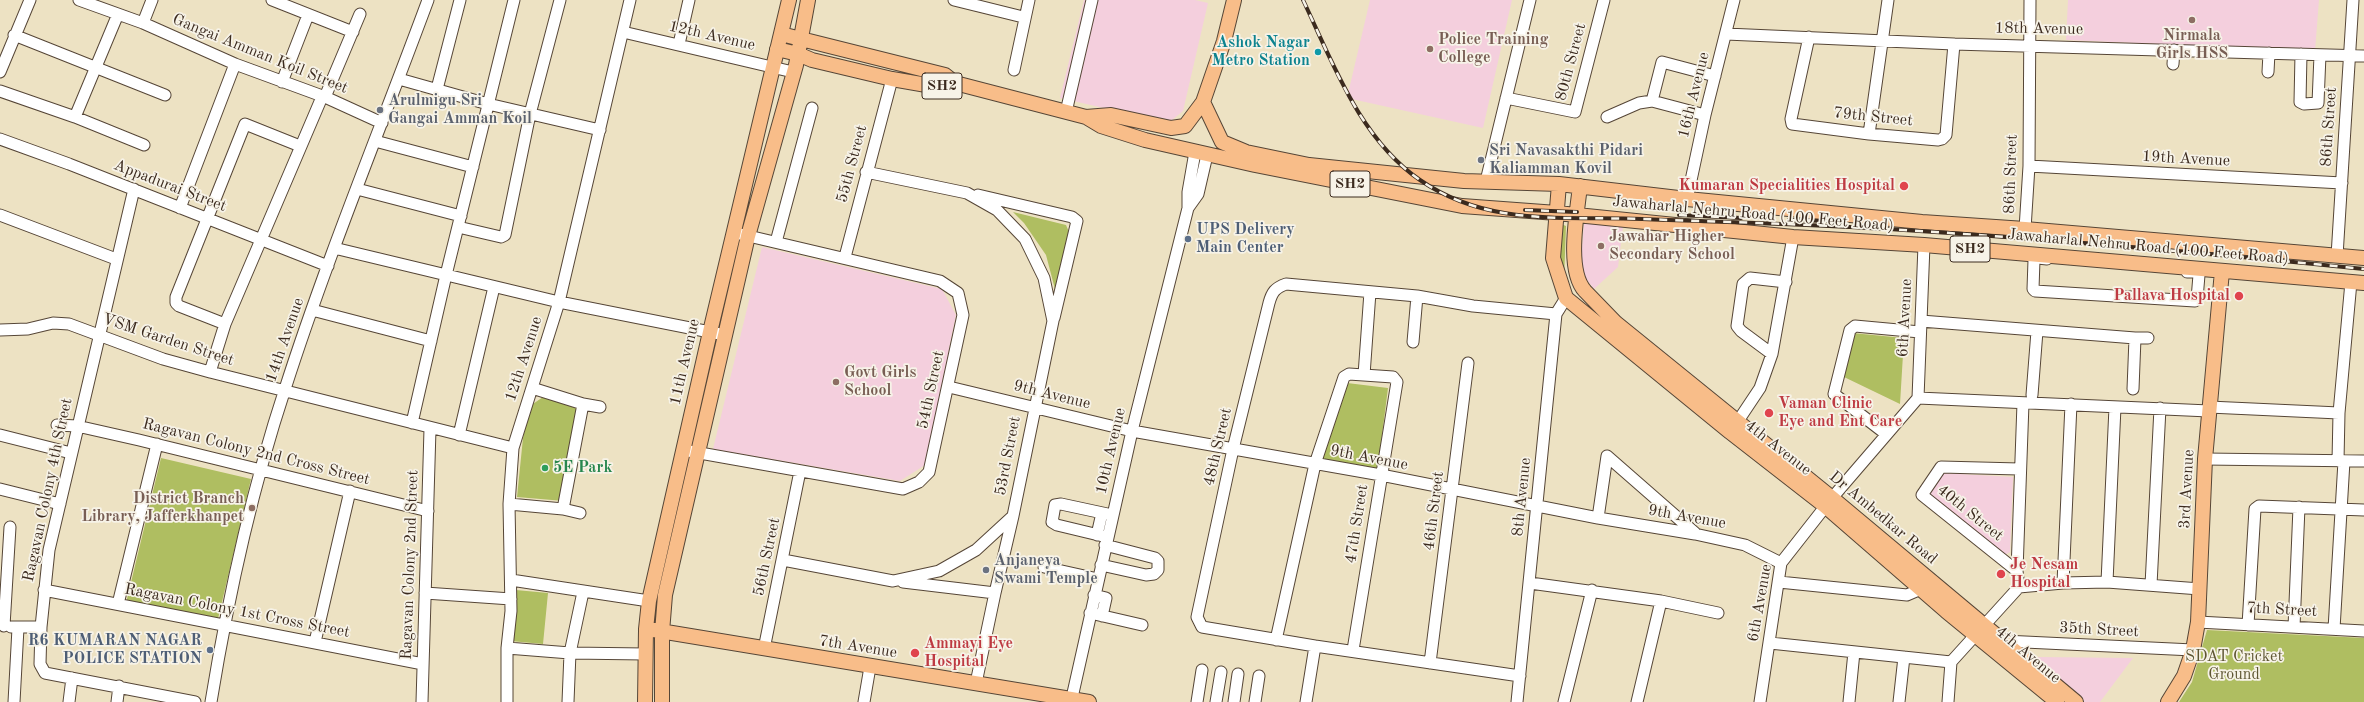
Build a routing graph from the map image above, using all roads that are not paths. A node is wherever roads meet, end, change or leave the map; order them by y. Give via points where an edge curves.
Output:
1 (30, 0) edge
2 (79, 0) edge
3 (152, 0) edge
4 (272, 0) edge
5 (428, 0) edge
6 (460, 0) edge
7 (514, 0) edge
8 (560, 0) edge
9 (630, 0) edge
10 (689, 0) edge
11 (789, 0) edge
12 (808, 0) edge
13 (954, 0) edge
14 (1029, 0) edge
15 (1092, 0) edge
16 (1234, 0) edge
17 (1530, 0) edge
18 (1604, 0) edge
19 (1734, 0) edge
20 (1888, 0) edge
21 (2030, 0) edge
22 (2354, 0) edge
23 (107, 5) edge
24 (118, 14) junction
25 (360, 14) dead end
26 (308, 15) junction
27 (1024, 17) junction
28 (143, 23) junction
29 (353, 32) junction
30 (623, 32) junction
31 (781, 34) junction
32 (1726, 34) junction
33 (14, 35) junction
34 (1809, 37) junction
35 (801, 38) junction
36 (1884, 39) junction
37 (679, 44) junction
38 (1954, 44) junction
39 (2029, 44) junction
40 (777, 49) junction
41 (2174, 50) junction
42 (2269, 53) junction
43 (2301, 54) junction
44 (2320, 55) junction
45 (2350, 56) junction
46 (2364, 56) edge
47 (235, 64) junction
48 (796, 64) junction
49 (2173, 64) dead end
50 (97, 67) junction
51 (773, 67) junction
52 (1014, 70) dead end
53 (0, 72) edge
54 (2268, 72) dead end
55 (1715, 76) junction
56 (399, 79) junction
57 (892, 79) junction
58 (282, 82) junction
59 (955, 83) junction
60 (436, 89) junction
61 (0, 91) edge
62 (165, 95) dead end
63 (324, 97) junction
64 (1506, 98) junction
65 (1652, 101) junction
66 (1203, 102) junction
67 (488, 104) junction
68 (812, 108) dead end
69 (1066, 112) junction
70 (530, 114) junction
71 (1705, 115) junction
72 (1086, 116) junction
73 (75, 117) junction
74 (1606, 117) dead end
75 (382, 123) junction
76 (600, 130) junction
77 (1869, 134) junction
78 (0, 140) edge
79 (375, 141) junction
80 (144, 146) dead end
81 (300, 146) junction
82 (1201, 154) junction
83 (2029, 166) junction
84 (473, 167) junction
85 (866, 172) junction
86 (1486, 181) junction
87 (2342, 183) junction
88 (1559, 184) junction
89 (1580, 186) junction
90 (134, 189) junction
91 (357, 189) junction
92 (967, 193) junction
93 (1687, 199) junction
94 (180, 208) junction
95 (1557, 213) junction
96 (1577, 215) junction
97 (0, 216) edge
98 (207, 218) junction
99 (460, 221) junction
100 (2025, 228) junction
101 (734, 233) junction
102 (748, 236) junction
103 (1793, 237) junction
104 (261, 238) junction
105 (776, 242) junction
106 (1924, 245) junction
107 (334, 248) junction
108 (2337, 256) junction
109 (845, 257) junction
110 (2364, 258) edge
111 (116, 259) junction
112 (2060, 259) junction
113 (328, 266) junction
114 (2174, 269) junction
115 (2222, 271) junction
116 (446, 275) junction
117 (1786, 282) junction
118 (2358, 282) edge
119 (494, 287) junction
120 (1370, 292) junction
121 (1416, 296) junction
122 (1566, 298) junction
123 (559, 302) junction
124 (312, 310) junction
125 (1556, 314) junction
126 (1053, 320) junction
127 (1921, 321) junction
128 (225, 324) junction
129 (0, 330) edge
130 (2037, 331) junction
131 (710, 332) junction
132 (1920, 332) junction
133 (98, 334) junction
134 (725, 335) junction
135 (2135, 338) junction
136 (2148, 338) dead end
137 (431, 341) junction
138 (1413, 342) dead end
139 (1772, 354) junction
140 (1468, 363) dead end
141 (210, 372) junction
142 (1364, 374) junction
143 (949, 387) junction
144 (532, 388) junction
145 (2133, 389) dead end
146 (284, 390) junction
147 (2032, 395) dead end
148 (1918, 398) junction
149 (2023, 403) junction
150 (583, 404) junction
151 (2071, 404) junction
152 (1034, 406) junction
153 (600, 407) dead end
154 (2115, 407) junction
155 (2160, 408) junction
156 (2209, 409) junction
157 (2340, 413) junction
158 (1738, 421) junction
159 (412, 424) junction
160 (57, 425) dead end
161 (77, 426) junction
162 (430, 429) junction
163 (1132, 431) junction
164 (1886, 434) junction
165 (0, 435) edge
166 (459, 435) junction
167 (157, 444) junction
168 (512, 448) junction
169 (1233, 449) junction
170 (683, 450) junction
171 (697, 452) junction
172 (71, 453) junction
173 (2205, 459) junction
174 (2341, 461) junction
175 (2364, 461) edge
176 (1316, 464) junction
177 (2019, 469) junction
178 (262, 470) junction
179 (800, 471) junction
180 (1381, 475) junction
181 (0, 489) edge
182 (350, 491) junction
183 (1453, 491) junction
184 (1829, 502) junction
185 (60, 504) junction
186 (509, 504) junction
187 (1538, 507) junction
188 (2298, 507) junction
189 (563, 509) junction
190 (2341, 509) junction
191 (2364, 510) edge
192 (428, 511) junction
193 (580, 513) dead end
194 (1107, 514) junction
195 (1013, 516) junction
196 (1598, 518) junction
197 (10, 526) dead end
198 (1695, 534) junction
199 (1103, 539) junction
200 (783, 560) junction
201 (1781, 563) junction
202 (1101, 565) junction
203 (1044, 567) dead end
204 (2017, 571) junction
205 (1098, 579) junction
206 (511, 580) junction
207 (893, 581) junction
208 (1779, 582) junction
209 (2063, 582) junction
210 (2107, 582) junction
211 (1530, 583) junction
212 (2151, 586) junction
213 (2019, 587) junction
214 (1921, 589) junction
215 (2200, 589) junction
216 (44, 590) junction
217 (1592, 590) junction
218 (583, 592) junction
219 (425, 593) junction
220 (995, 593) junction
221 (1094, 595) junction
222 (511, 599) junction
223 (649, 601) junction
224 (1660, 601) junction
225 (118, 604) junction
226 (1090, 613) junction
227 (1718, 613) dead end
228 (1102, 616) junction
229 (2198, 622) junction
230 (224, 625) junction
231 (1142, 625) dead end
232 (2248, 625) junction
233 (2, 626) edge
234 (41, 626) junction
235 (2294, 627) junction
236 (18, 628) junction
237 (646, 629) junction
238 (2334, 629) junction
239 (1981, 630) junction
240 (2364, 631) edge
241 (662, 632) junction
242 (1276, 640) junction
243 (2004, 641) junction
244 (315, 642) junction
245 (1770, 643) junction
246 (1316, 646) junction
247 (507, 648) junction
248 (764, 649) junction
249 (1353, 650) junction
250 (2193, 650) junction
251 (1854, 652) junction
252 (570, 653) junction
253 (645, 654) junction
254 (1904, 657) junction
255 (1951, 662) junction
256 (1430, 663) junction
257 (423, 664) junction
258 (870, 667) junction
259 (1202, 670) dead end
260 (1222, 672) dead end
261 (1238, 674) dead end
262 (1259, 676) dead end
263 (1520, 676) junction
264 (72, 678) junction
265 (976, 682) junction
266 (119, 686) junction
267 (164, 698) edge
268 (1072, 700) edge
269 (14, 702) edge
270 (69, 702) edge
271 (117, 702) edge
272 (195, 702) edge
273 (211, 702) edge
274 (422, 702) edge
275 (506, 702) edge
276 (568, 702) edge
277 (645, 702) edge
278 (662, 702) edge
279 (864, 702) edge
280 (1089, 702) edge
281 (1197, 702) edge
282 (1216, 702) edge
283 (1234, 702) edge
284 (1255, 702) edge
285 (1306, 702) edge
286 (1517, 702) edge
287 (1564, 702) edge
288 (1637, 702) edge
289 (1760, 702) edge
290 (1849, 702) edge
291 (1899, 702) edge
292 (1948, 702) edge
293 (2057, 702) edge
294 (2076, 702) edge
295 (2168, 702) edge

1 - 33 street
2 - 23 street, Gangai Amman Koil Street
3 - 28 street
4 - 26 street
5 - 56 street, 14th Avenue
6 - 60 street
7 - 67 street
8 - 70 street
9 - 30 street, 12th Avenue
10 - 37 street
11 - 31 main road, 11th Avenue
12 - 35 main road, 11th Avenue
13 - 27 street
14 - 27 street
15 - 69 street
16 - 66 main road via 1224,41
17 - 64 street
18 - 64 street, 80th Street via 1575,112
19 - 32 street, 16th Avenue
20 - 36 street
21 - 39 street, 86th Street
22 - 45 street, 86th Street
23 - 24 street, Gangai Amman Koil Street
24 - 28 street, Gangai Amman Koil Street
24 - 50 street
25 - 29 street
26 - 29 street
26 - 58 street
27 - 52 street
28 - 47 street, Gangai Amman Koil Street
29 - 63 street
30 - 37 street, 12th Avenue
30 - 76 street, 12th Avenue
31 - 35 main road
31 - 40 main road, 11th Avenue
32 - 34 street, 18th Avenue
32 - 55 street, 16th Avenue
33 - 50 street
33 - 53 street
34 - 36 street, 18th Avenue
34 - 77 street, 79th Street via 1792,124
35 - 48 main road, 11th Avenue
35 - 59 main road via 945,75
36 - 38 street, 18th Avenue
36 - 77 street
37 - 51 street, 12th Avenue
38 - 39 street, 18th Avenue
38 - 77 street, 79th Street via 1944,138 1938,140
39 - 41 street, 18th Avenue
39 - 83 street, 86th Street
40 - 48 main road, SH2
40 - 51 main road, 11th Avenue
41 - 42 street, 18th Avenue
41 - 49 street
42 - 43 street, 18th Avenue
42 - 54 street
43 - 44 street, 18th Avenue
43 - 44 street via 2300,102 2304,104 2318,103
44 - 45 street, 18th Avenue
45 - 46 street, 18th Avenue
45 - 87 street, 86th Street
47 - 58 street, Gangai Amman Koil Street
47 - 94 street
48 - 51 street, 12th Avenue
48 - 57 main road, SH2 via 812,60
48 - 102 main road, 11th Avenue
50 - 62 street
50 - 73 street
51 - 101 main road, 11th Avenue
55 - 65 street via 1662,62
55 - 71 street, 16th Avenue
56 - 60 street
56 - 75 street, 14th Avenue
57 - 59 main road, SH2 via 938,87
57 - 85 street, 55th Street
58 - 63 street, Gangai Amman Koil Street
59 - 69 main road, SH2
60 - 67 street
61 - 73 street
63 - 75 street, Gangai Amman Koil Street
63 - 81 street
64 - 86 street
65 - 71 street
65 - 74 street via 1639,103
66 - 72 main road, SH2 via 1185,126 1171,128 1111,115
66 - 86 main road, Jawaharlal Nehru Road (100 Feet Road) / SH2 via 1222,142 1246,152 1309,165
67 - 70 street
67 - 84 street
68 - 105 street
69 - 72 main road, SH2
70 - 76 street
70 - 99 street via 504,236
71 - 93 street, 16th Avenue
72 - 82 main road, Jawaharlal Nehru Road (100 Feet Road) / SH2 via 1101,126
73 - 80 street
75 - 79 street, 14th Avenue
76 - 123 street, 12th Avenue
78 - 90 street, Appadurai Street
79 - 84 street
79 - 91 street, 14th Avenue
81 - 98 street via 245,124
81 - 104 street
82 - 95 main road, Jawaharlal Nehru Road (100 Feet Road) / SH2 via 1462,206
82 - 163 street, 10th Avenue via 1198,194 1188,208
83 - 87 street, 19th Avenue
83 - 100 street, 86th Street
84 - 99 street
85 - 92 street, 53rd Street
85 - 109 street, 55th Street
86 - 88 main road, Jawaharlal Nehru Road (100 Feet Road) / SH2
87 - 108 street, 86th Street
88 - 89 main road, Jawaharlal Nehru Road (100 Feet Road) / SH2
88 - 95 main road
89 - 93 main road, Jawaharlal Nehru Road (100 Feet Road) / SH2
89 - 96 main road, Dr Ambedkar Road
90 - 94 street, Appadurai Street
90 - 111 street, Ragavan Colony 4th Street
91 - 99 street
91 - 107 street, 14th Avenue
92 - 126 street, 53rd Street via 996,210 1025,239 1044,278
92 - 126 street via 1072,217 1077,221
93 - 100 main road, Jawaharlal Nehru Road (100 Feet Road) / SH2 via 1922,222
94 - 98 street, Appadurai Street
95 - 96 main road, Jawaharlal Nehru Road (100 Feet Road) / SH2
95 - 122 main road via 1553,258
96 - 103 main road, Jawaharlal Nehru Road (100 Feet Road) / SH2
96 - 158 main road, Dr Ambedkar Road via 1574,265 1580,286 1616,322
97 - 111 street
98 - 104 street, Appadurai Street
98 - 128 street via 176,297 176,303
99 - 116 street
100 - 108 main road, Jawaharlal Nehru Road (100 Feet Road) / SH2
101 - 102 street, 54th Street
101 - 131 main road, 11th Avenue
102 - 105 street, 54th Street
102 - 134 main road, 11th Avenue
103 - 106 main road, Jawaharlal Nehru Road (100 Feet Road) / SH2
103 - 117 street
104 - 113 street, Appadurai Street
104 - 128 street
105 - 109 street, 54th Street
106 - 112 main road, Jawaharlal Nehru Road (100 Feet Road) / SH2
106 - 127 street, 6th Avenue
107 - 113 street, 14th Avenue
107 - 116 street
108 - 110 main road, Jawaharlal Nehru Road (100 Feet Road) / SH2
109 - 143 street, 54th Street via 940,281 958,294 963,315
111 - 133 street, Ragavan Colony 4th Street
112 - 114 main road, Jawaharlal Nehru Road (100 Feet Road) / SH2
112 - 114 street via 2034,260 2033,289 2196,301 2198,272
113 - 124 street, 14th Avenue
114 - 115 main road, Jawaharlal Nehru Road (100 Feet Road) / SH2
115 - 118 main road, Jawaharlal Nehru Road (100 Feet Road) / SH2
115 - 156 main road, 3rd Avenue
116 - 119 street
116 - 137 street
117 - 139 street
117 - 139 street via 1750,278 1743,284 1737,326
118 - 157 street
119 - 123 street
119 - 166 street
120 - 121 street
120 - 142 street
120 - 169 street, 48th Street via 1286,284 1278,286 1273,291
121 - 125 street via 1473,306
121 - 138 street
122 - 125 street, 8th Avenue
122 - 184 main road, 4th Avenue via 1730,432
123 - 131 street
123 - 144 street, 12th Avenue
124 - 137 street
124 - 146 street, 14th Avenue
125 - 187 street, 8th Avenue
126 - 152 street, 53rd Street
127 - 130 street
127 - 132 street, 6th Avenue
128 - 141 street
129 - 133 street, VSM Garden Street via 28,329 53,323 69,324
130 - 135 street
130 - 147 street
131 - 134 street
131 - 170 main road, 11th Avenue
132 - 148 street, 6th Avenue
132 - 164 street via 1855,326 1850,330 1834,394
133 - 141 street, VSM Garden Street via 163,359
133 - 161 street, Ragavan Colony 4th Street
134 - 171 main road, 11th Avenue
135 - 136 street
135 - 145 street
137 - 159 street
139 - 158 street via 1760,388
140 - 183 street, 46th Street
141 - 146 street, VSM Garden Street
142 - 176 street via 1349,374 1344,377
142 - 180 street, 47th Street via 1396,379 1397,382
143 - 152 street, 9th Avenue
143 - 179 street, 54th Street via 930,472 919,482 903,489
144 - 150 street
144 - 168 street, 12th Avenue
146 - 159 street, VSM Garden Street
146 - 178 street, 14th Avenue
148 - 149 street
148 - 164 street, 6th Avenue
149 - 151 street
149 - 177 street
150 - 153 street
150 - 189 street
151 - 154 street
151 - 209 street
152 - 163 street, 9th Avenue
152 - 195 street, 53rd Street
154 - 155 street
154 - 210 street
155 - 156 street
155 - 212 street
156 - 157 street
156 - 173 main road, 3rd Avenue
157 - 174 street
158 - 184 main road, Dr Ambedkar Road
159 - 162 street, VSM Garden Street
160 - 161 street, Ragavan Colony 2nd Cross Street
161 - 167 street, Ragavan Colony 2nd Cross Street
161 - 172 street, Ragavan Colony 4th Street
162 - 166 street, VSM Garden Street
162 - 192 street, Ragavan Colony 2nd Street
163 - 169 street, 9th Avenue
163 - 194 street, 10th Avenue
164 - 184 street, 6th Avenue
165 - 172 street
166 - 168 street, VSM Garden Street
167 - 178 street, Ragavan Colony 2nd Cross Street
167 - 225 street
168 - 186 street, 12th Avenue
169 - 176 street, 9th Avenue
169 - 242 street, 48th Street via 1197,617 1202,627
170 - 171 street, 54th Street
170 - 223 main road, 11th Avenue
171 - 179 street, 54th Street
171 - 241 main road, 11th Avenue via 665,595
172 - 185 street, Ragavan Colony 4th Street
173 - 174 street
173 - 215 main road, 3rd Avenue
174 - 175 street
174 - 190 street
176 - 180 street, 9th Avenue
176 - 242 street
177 - 204 street
177 - 204 street, 40th Street via 1941,467 1922,494
178 - 182 street, Ragavan Colony 2nd Cross Street
178 - 230 street, 14th Avenue
179 - 200 street, 56th Street
180 - 183 street, 9th Avenue
180 - 249 street, 47th Street
181 - 185 street
182 - 192 street, Ragavan Colony 2nd Cross Street
182 - 244 street
183 - 187 street, 9th Avenue
183 - 256 street, 46th Street
184 - 201 street, 6th Avenue
184 - 214 main road, 4th Avenue
184 - 239 main road, Dr Ambedkar Road
185 - 216 street, Ragavan Colony 4th Street via 49,550
186 - 189 street
186 - 206 street, 12th Avenue
187 - 196 street, 9th Avenue
187 - 211 street, 8th Avenue
188 - 190 street
188 - 232 street via 2255,508
188 - 235 street
189 - 193 street
190 - 191 street
190 - 238 street
192 - 219 street, Ragavan Colony 2nd Street
194 - 199 street, 10th Avenue
194 - 199 street via 1061,504 1055,506 1053,512 1052,522 1057,525
195 - 207 street, 53rd Street via 976,550 939,571
195 - 220 street
196 - 198 street, 9th Avenue
196 - 198 street via 1607,456
197 - 233 street
198 - 201 street, 9th Avenue via 1745,545
199 - 202 street, 10th Avenue
199 - 202 street via 1156,558 1158,570 1154,574 1146,575
200 - 207 street, 53rd Street
200 - 248 street, 56th Street
201 - 208 street, 6th Avenue
202 - 205 street, 10th Avenue
203 - 205 street
204 - 213 street
205 - 221 street, 10th Avenue
206 - 218 street
206 - 222 street, 12th Avenue
207 - 220 street
208 - 214 street via 1907,595
208 - 245 street, 6th Avenue
209 - 210 street
209 - 213 street
210 - 212 street
211 - 217 street
211 - 263 street, 8th Avenue
212 - 215 street
213 - 239 street
214 - 239 main road, 4th Avenue
215 - 229 main road, 3rd Avenue
216 - 225 street, Ragavan Colony 1st Cross Street
216 - 234 street, Ragavan Colony 4th Street
217 - 224 street
217 - 287 street
218 - 223 street
218 - 252 street
219 - 222 street
219 - 257 street, Ragavan Colony 2nd Street
220 - 265 street
221 - 226 street, 10th Avenue
221 - 228 street via 1106,598
222 - 247 street, 12th Avenue
223 - 237 main road, 11th Avenue
224 - 227 street
224 - 288 street
225 - 230 street, Ragavan Colony 1st Cross Street
226 - 228 street
226 - 268 street, 10th Avenue
228 - 231 street
229 - 232 street, 7th Street
229 - 250 main road, 3rd Avenue
230 - 244 street, Ragavan Colony 1st Cross Street
230 - 273 street, 14th Avenue
232 - 235 street, 7th Street
233 - 236 street
234 - 236 street
234 - 264 street, Ragavan Colony 4th Street via 41,669 44,673
235 - 238 street, 7th Street
236 - 269 street
237 - 241 main road, 7th Avenue
237 - 253 main road, 11th Avenue
238 - 240 street, 7th Street
239 - 243 main road, Dr Ambedkar Road
239 - 255 street
239 - 293 main road, 4th Avenue
241 - 248 main road, 7th Avenue
241 - 278 main road, 11th Avenue
242 - 246 street
243 - 250 street, 35th Street
243 - 294 main road, Dr Ambedkar Road
244 - 257 street, Ragavan Colony 1st Cross Street
245 - 251 street
245 - 289 street, 6th Avenue
246 - 249 street
246 - 285 street
247 - 252 street
247 - 275 street, 12th Avenue
248 - 258 main road, 7th Avenue
249 - 256 street
250 - 295 main road, 3rd Avenue via 2184,676
251 - 254 street
251 - 290 street
252 - 253 street
252 - 276 street
253 - 277 main road, 11th Avenue
254 - 255 street
254 - 291 street
255 - 292 street
256 - 263 street
257 - 274 street, Ragavan Colony 2nd Street
258 - 265 main road, 7th Avenue
258 - 279 street
259 - 281 street
260 - 282 street
261 - 283 street
262 - 284 street
263 - 286 street, 8th Avenue
264 - 266 street, Ragavan Colony 4th Street
264 - 270 street
265 - 268 main road, 7th Avenue
266 - 267 street, Ragavan Colony 4th Street
266 - 271 street
267 - 272 street, Ragavan Colony 4th Street
268 - 280 main road, 7th Avenue

